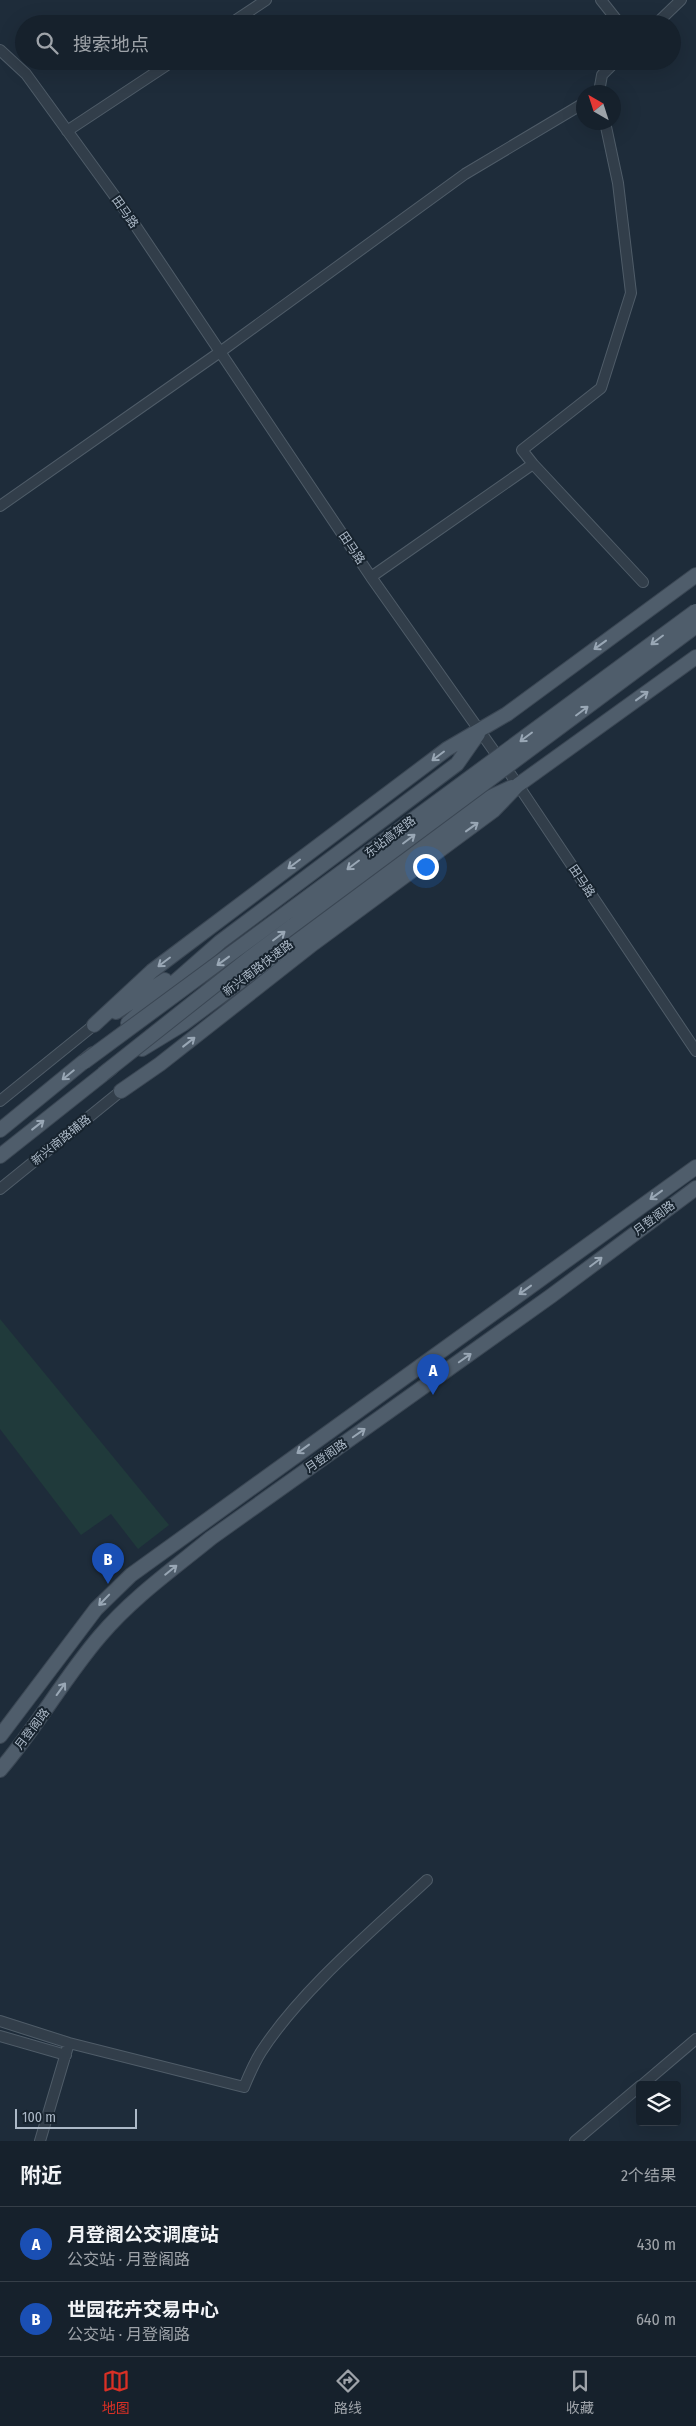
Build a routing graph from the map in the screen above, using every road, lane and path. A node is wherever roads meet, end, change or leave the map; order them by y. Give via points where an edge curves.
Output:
1 (266, 0) edge
2 (601, 0) edge
3 (681, 0) edge
4 (244, 15) edge
5 (613, 15) edge
6 (665, 15) edge
7 (0, 50) edge
8 (15, 64) edge
9 (22, 70) edge
10 (159, 70) edge
11 (607, 70) edge
12 (600, 85) edge
13 (576, 108) edge
14 (607, 130) edge
15 (67, 131) junction
16 (220, 352) junction
17 (532, 464) junction
18 (0, 506) edge
19 (696, 574) edge
20 (371, 576) junction
21 (643, 582) dead end
22 (696, 611) edge
23 (696, 626) edge
24 (696, 657) edge
25 (480, 731) junction
26 (518, 785) junction
27 (220, 942) junction
28 (183, 1024) junction
29 (94, 1025) junction
30 (696, 1051) edge
31 (84, 1062) junction
32 (103, 1074) junction
33 (121, 1090) junction
34 (0, 1101) edge
35 (0, 1130) edge
36 (0, 1156) edge
37 (696, 1167) edge
38 (696, 1188) edge
39 (0, 1189) edge
40 (0, 1736) edge
41 (0, 1770) edge
42 (426, 1880) dead end
43 (0, 2021) edge
44 (0, 2036) edge
45 (696, 2039) edge
46 (69, 2043) junction
47 (66, 2055) junction
48 (647, 2081) edge
49 (636, 2090) edge
50 (40, 2141) edge
51 (575, 2141) edge

1 - 4 street
2 - 5 street
3 - 6 street
7 - 8 street, 田马路
9 - 15 street, 田马路
10 - 15 street
11 - 12 street via 602,75
13 - 16 street via 465,174
14 - 17 street via 618,183 631,293 601,388 522,450
15 - 16 street, 田马路
16 - 18 street
16 - 20 street, 田马路
17 - 20 street
17 - 21 street
19 -> 25 main road
20 - 25 street, 田马路
22 -> 31 main road, 东站高架路, bridge
32 -> 23 main road, 东站高架路, bridge via 252,956
26 -> 24 main road
25 - 26 street, 田马路
25 - 27 main road via 457,764
25 -> 29 main road via 447,749 152,971
26 - 28 main road, 新兴南路快速路 via 486,799
26 - 30 street, 田马路
33 -> 26 main road via 494,810
27 - 29 main road
27 - 31 main road
28 - 32 main road, 新兴南路快速路
28 - 33 main road via 159,1057
29 - 34 street
31 -> 35 main road
36 -> 32 main road, 新兴南路快速路
33 - 39 street, 新兴南路辅路
37 -> 40 main road, 月登阁路 via 131,1575 92,1614
41 -> 38 main road, 月登阁路 via 99,1637 131,1604 211,1538 551,1296
42 - 46 street via 292,2013 260,2053 244,2086
43 - 46 street
44 - 47 street
45 - 48 street
46 - 47 street
47 - 50 street
49 - 51 street

